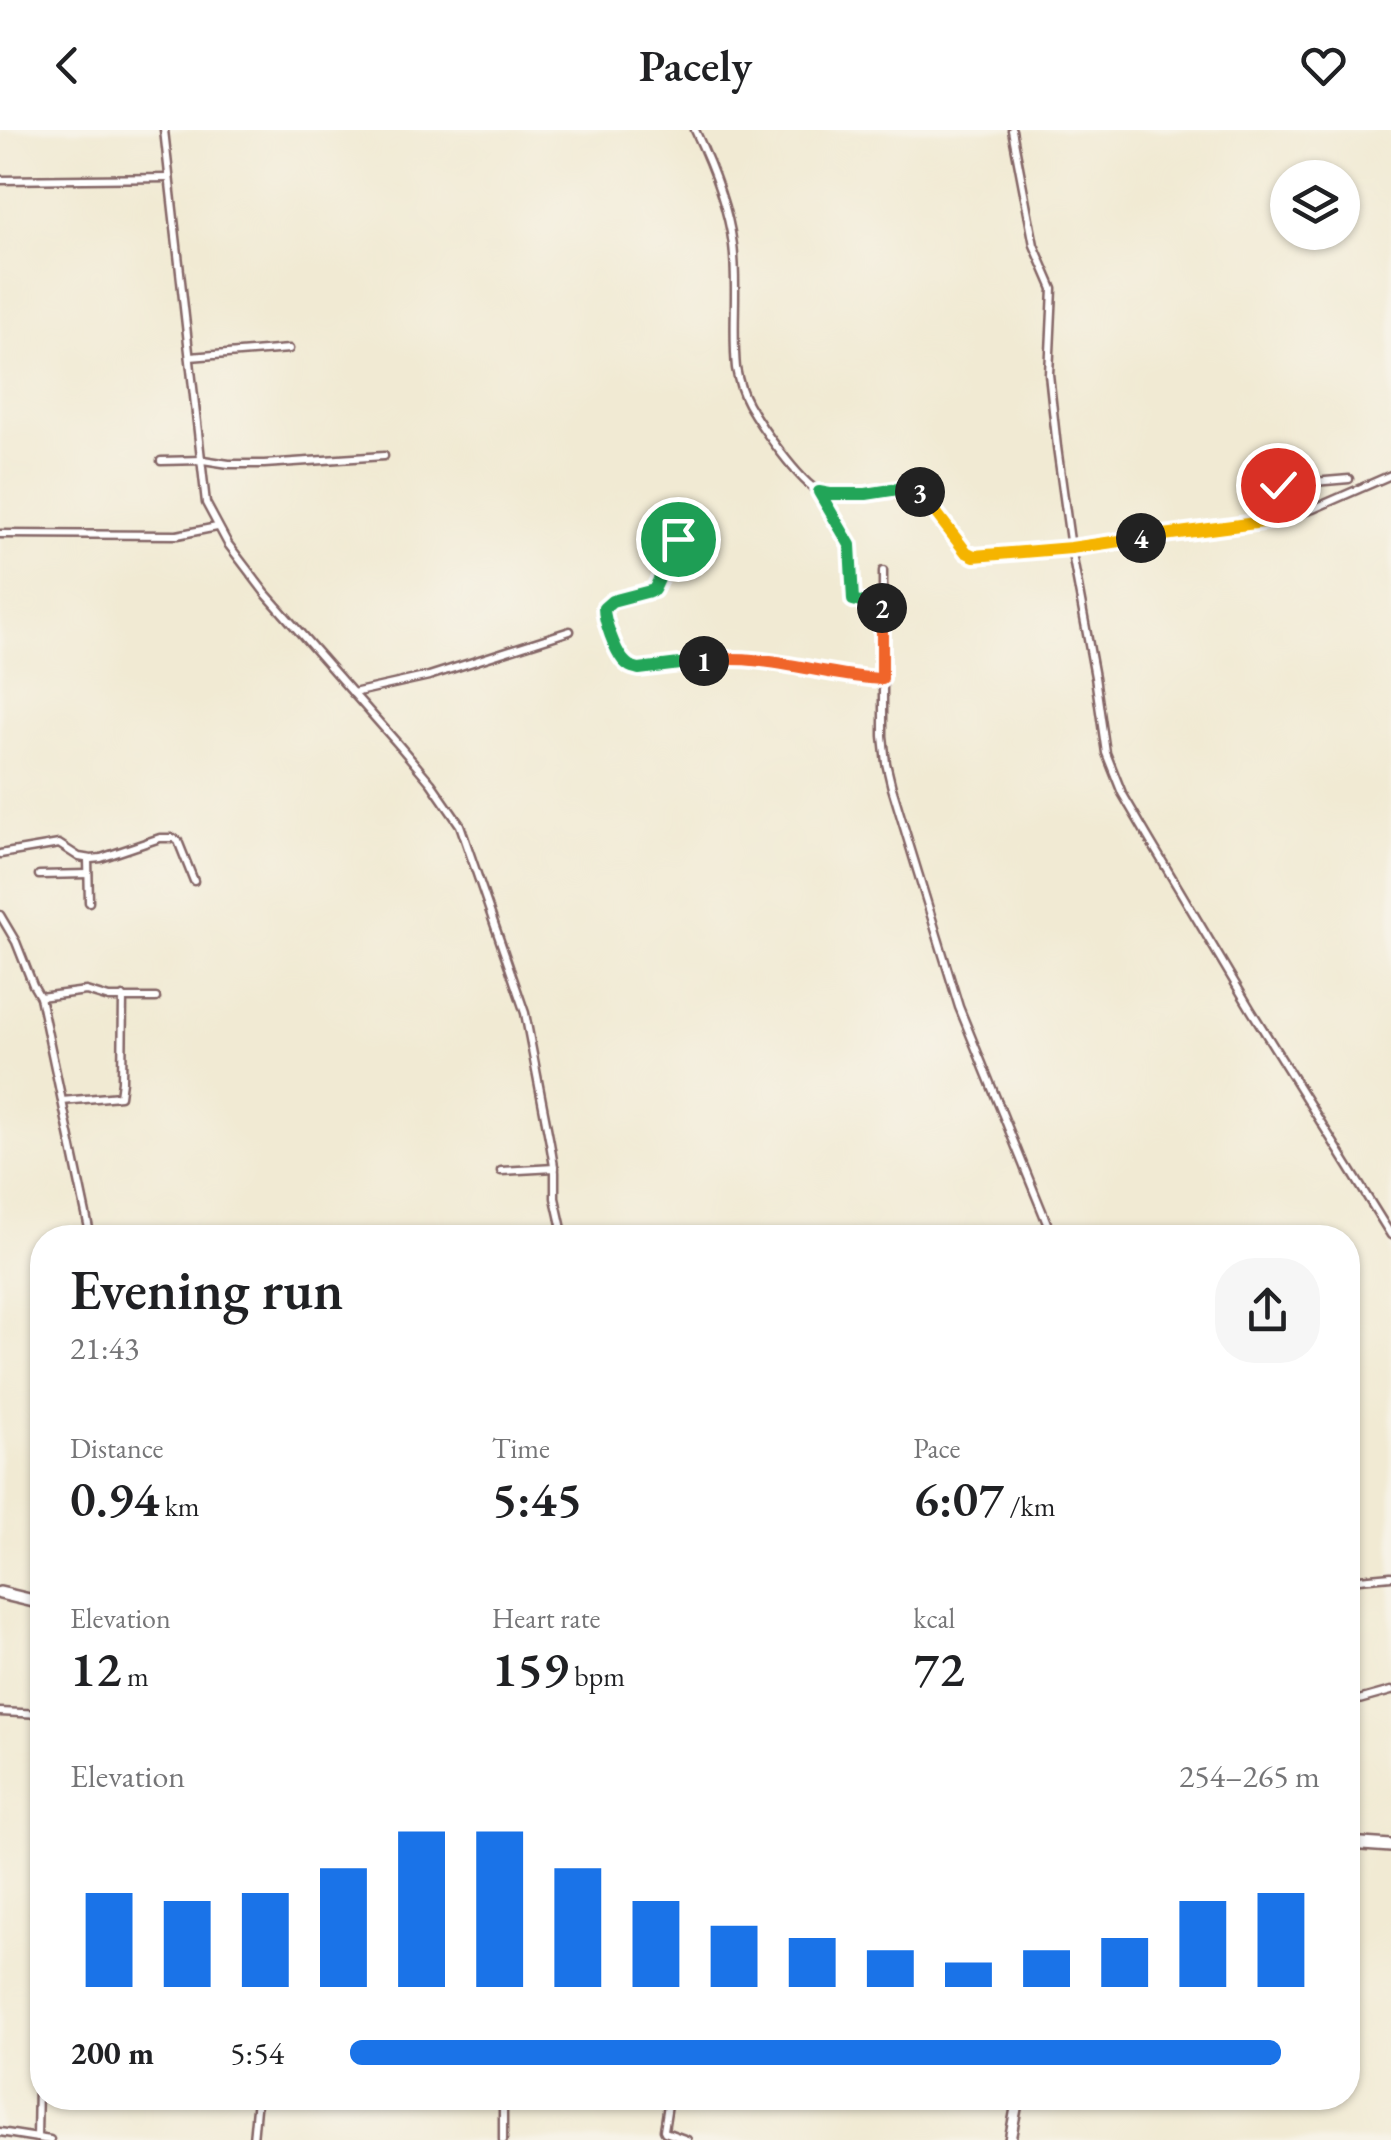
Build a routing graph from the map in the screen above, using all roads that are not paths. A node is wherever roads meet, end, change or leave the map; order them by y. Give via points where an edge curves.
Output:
1 (164, 130) edge
2 (694, 130) edge
3 (1012, 130) edge
4 (169, 178) junction
5 (0, 180) edge
6 (290, 350) dead end
7 (190, 357) junction
8 (384, 456) dead end
9 (203, 460) junction
10 (161, 461) dead end
11 (1391, 475) edge
12 (1349, 479) dead end
13 (819, 492) junction
14 (1278, 520) junction
15 (217, 527) junction
16 (0, 534) edge
17 (678, 534) dead end
18 (1071, 548) junction
19 (883, 571) dead end
20 (884, 608) junction
21 (570, 631) dead end
22 (882, 679) junction
23 (353, 693) junction
24 (0, 854) edge
25 (88, 859) junction
26 (88, 874) junction
27 (38, 875) dead end
28 (194, 881) dead end
29 (89, 902) dead end
30 (0, 915) edge
31 (40, 997) junction
32 (124, 998) junction
33 (156, 998) dead end
34 (62, 1101) junction
35 (555, 1168) junction
36 (501, 1171) dead end
37 (88, 1225) edge
38 (561, 1225) edge
39 (1048, 1225) edge
40 (1391, 1234) edge
41 (1391, 1576) edge
42 (1360, 1579) edge
43 (0, 1593) edge
44 (30, 1600) edge
45 (1391, 1691) edge
46 (1360, 1699) edge
47 (0, 1712) edge
48 (30, 1713) edge
49 (1360, 1843) edge
50 (1391, 1846) edge
51 (38, 2110) edge
52 (256, 2110) edge
53 (502, 2110) edge
54 (666, 2110) edge
55 (1016, 2110) edge
56 (0, 2132) edge
57 (37, 2138) edge
58 (50, 2140) edge
59 (254, 2140) edge
60 (503, 2140) edge
61 (686, 2140) edge
62 (1010, 2140) edge

1 - 4 street
2 - 13 street via 733,241 740,385 778,449
3 - 18 street via 1034,245 1052,289 1049,374
4 - 5 street
4 - 7 street
6 - 7 street
7 - 9 street
8 - 9 street via 264,464
9 - 10 street
9 - 15 street via 206,503
11 - 14 street
12 - 14 street via 1278,485
13 - 18 street via 917,488 974,556
13 - 20 street via 850,545 853,600
14 - 18 street
15 - 16 street via 177,535
15 - 23 street
17 - 22 street via 654,590 604,608 631,667 740,658
18 - 40 street via 1106,753 1122,793
19 - 20 street
20 - 22 street
21 - 23 street
22 - 39 street via 886,763 908,840 959,1006
23 - 35 street via 460,825 525,1012
24 - 25 street via 59,844
25 - 26 street
25 - 28 street via 173,838
26 - 27 street
26 - 29 street
30 - 31 street
31 - 32 street via 86,990
31 - 34 street
32 - 33 street
32 - 34 street via 120,1096
34 - 37 street
35 - 36 street
35 - 38 street
41 - 42 street
43 - 44 highway
45 - 46 street
47 - 48 street
49 - 50 highway
51 - 57 street
52 - 59 street
53 - 60 street
54 - 61 street via 664,2130
55 - 62 street
56 - 57 street
57 - 58 street

